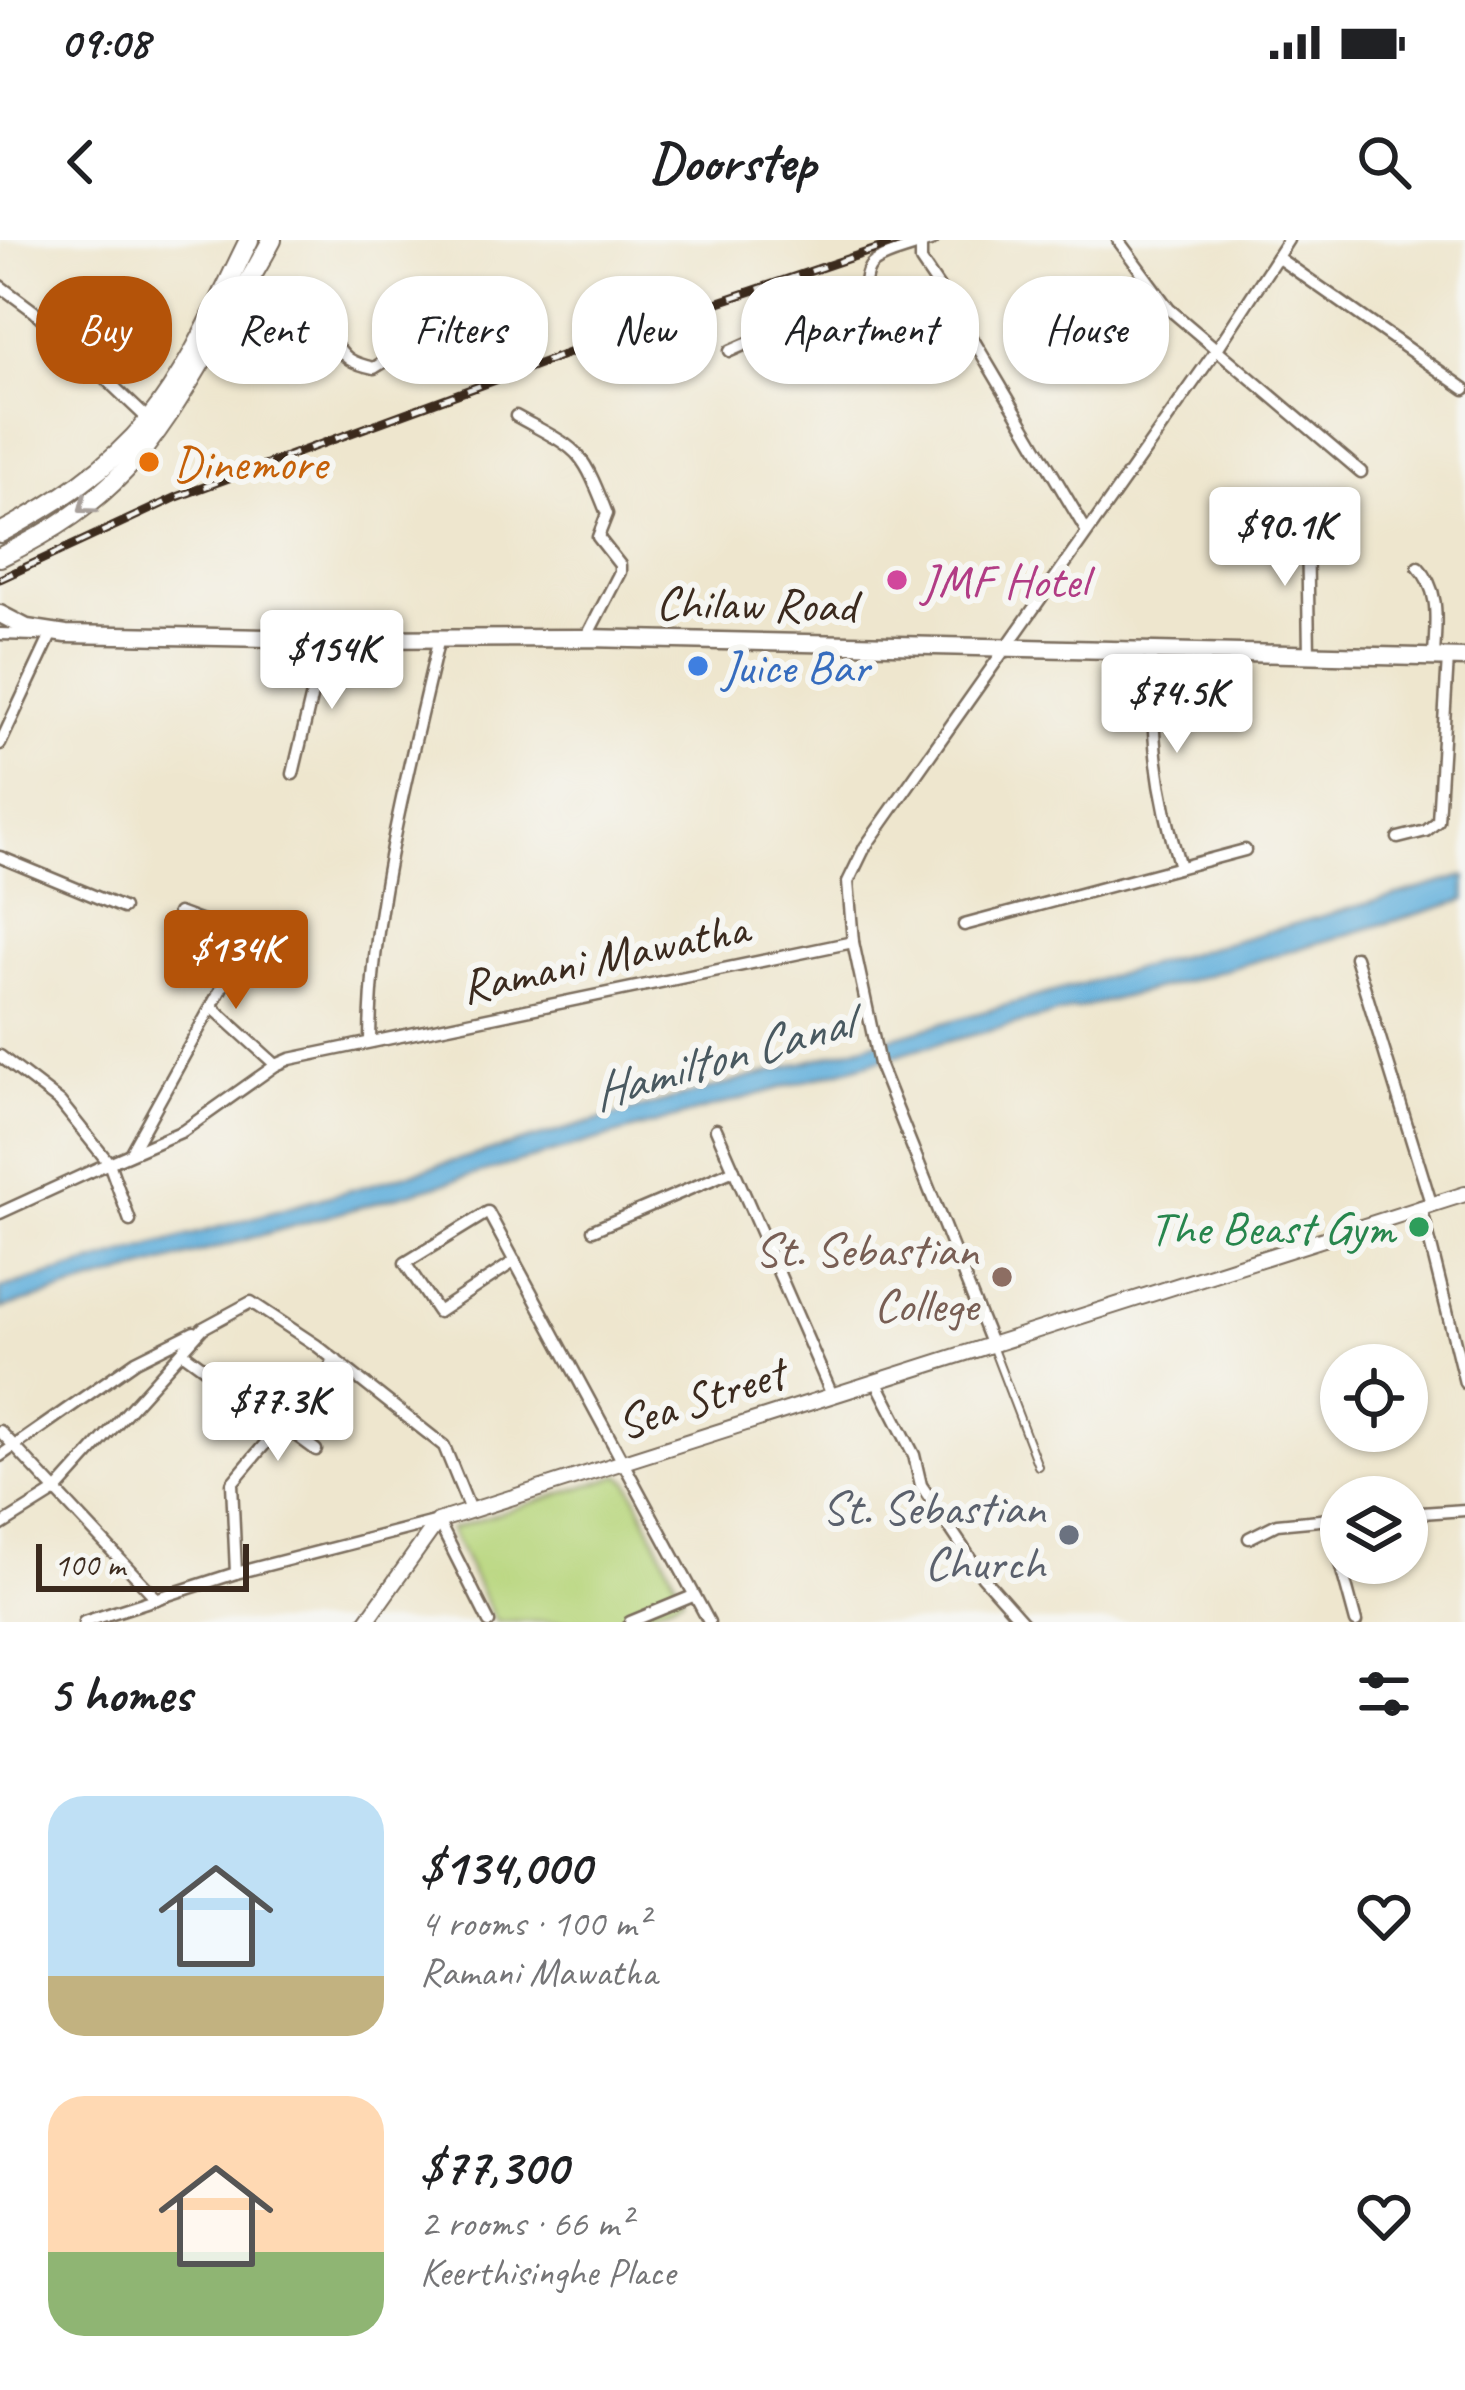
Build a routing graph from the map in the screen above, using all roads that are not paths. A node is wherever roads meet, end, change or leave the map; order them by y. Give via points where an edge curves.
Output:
1 (1118, 240) edge
2 (1288, 240) edge
3 (927, 242) edge
4 (257, 243) edge
5 (1277, 256) junction
6 (248, 276) edge
7 (0, 286) edge
8 (1217, 349) junction
9 (730, 351) dead end
10 (196, 361) edge
11 (1465, 389) edge
12 (516, 416) dead end
13 (154, 425) junction
14 (1361, 472) dead end
15 (1307, 522) dead end
16 (1087, 532) junction
17 (0, 533) edge
18 (0, 557) edge
19 (1418, 567) dead end
20 (0, 600) edge
21 (0, 614) edge
22 (49, 633) junction
23 (0, 634) edge
24 (439, 638) junction
25 (586, 638) junction
26 (325, 640) junction
27 (1005, 646) junction
28 (1151, 650) junction
29 (1309, 656) junction
30 (1449, 658) edge
31 (0, 744) edge
32 (293, 774) dead end
33 (1398, 838) dead end
34 (1246, 850) dead end
35 (0, 857) edge
36 (1180, 867) junction
37 (123, 908) dead end
38 (178, 913) dead end
39 (964, 926) dead end
40 (853, 942) junction
41 (1355, 958) dead end
42 (212, 1007) junction
43 (370, 1041) junction
44 (0, 1057) edge
45 (276, 1065) junction
46 (716, 1129) dead end
47 (129, 1154) junction
48 (109, 1163) junction
49 (734, 1170) junction
50 (1465, 1193) edge
51 (1426, 1204) junction
52 (0, 1213) edge
53 (130, 1221) dead end
54 (593, 1230) dead end
55 (515, 1261) junction
56 (203, 1328) junction
57 (992, 1346) junction
58 (182, 1352) junction
59 (336, 1360) junction
60 (878, 1383) junction
61 (1465, 1383) edge
62 (832, 1395) junction
63 (283, 1423) junction
64 (0, 1431) edge
65 (14, 1446) junction
66 (316, 1450) dead end
67 (0, 1456) edge
68 (625, 1462) junction
69 (1038, 1466) dead end
70 (56, 1491) junction
71 (470, 1510) junction
72 (1465, 1510) edge
73 (1428, 1513) edge
74 (438, 1521) junction
75 (1320, 1521) edge
76 (0, 1526) edge
77 (1249, 1538) dead end
78 (236, 1573) junction
79 (1348, 1584) edge
80 (692, 1596) junction
81 (158, 1599) junction
82 (84, 1622) edge
83 (366, 1622) edge
84 (489, 1622) edge
85 (629, 1622) edge
86 (709, 1622) edge
87 (1023, 1622) edge
88 (1356, 1622) edge

1 - 8 street via 1169,309
2 - 5 street
3 - 9 street via 867,270 858,325 776,331
3 - 16 street via 921,261
4 - 6 highway
4 - 13 highway
5 - 8 street
5 - 11 street
7 - 13 street
8 - 14 street
8 - 16 street
10 - 13 highway
12 - 25 street via 576,449 607,514 598,537 620,572
13 - 17 highway via 73,490
13 -> 18 highway via 121,478
15 - 29 street
16 - 27 street
19 - 30 street via 1436,596
20 - 22 main road
21 - 22 main road, Chilaw Road
22 - 23 street
22 - 26 main road, Chilaw Road
22 - 31 street
24 - 25 main road, Chilaw Road
24 - 26 main road, Chilaw Road
24 - 43 street via 370,980
25 - 27 main road, Chilaw Road
26 - 32 street
27 - 28 main road, Chilaw Road
27 - 40 street via 865,848 848,882
28 - 29 main road, Chilaw Road
28 - 36 street via 1153,752
29 - 30 main road, Chilaw Road
30 - 33 street via 1438,821
34 - 36 street
35 - 37 street
36 - 39 street
38 - 42 street via 242,939
40 - 43 street, Ramani Mawatha
40 - 57 street via 880,1064
41 - 51 street
42 - 45 street
42 - 47 street
43 - 45 street, Ramani Mawatha
44 - 48 street via 60,1102
45 - 47 street, Ramani Mawatha via 183,1132
46 - 49 street
47 - 48 street, Ramani Mawatha
48 - 52 street, Ramani Mawatha
48 - 53 street
49 - 54 street
49 - 62 street
50 - 51 street, Sea Street
51 - 57 street, Sea Street
51 - 61 street
55 - 55 street via 438,1312 405,1263 488,1212
55 - 68 street
56 - 58 street
56 - 59 street via 251,1301
56 - 65 street via 136,1361
57 - 60 street, Sea Street
57 - 69 lane
58 - 63 street
58 - 70 street
59 - 63 street
59 - 71 street via 444,1447
60 - 62 street, Sea Street
60 - 87 street via 921,1485
62 - 68 street, Sea Street
63 - 66 street
63 - 78 street via 232,1484
64 - 65 street
65 - 67 street
65 - 70 street
68 - 71 street, Sea Street
68 - 80 street
70 - 76 street
70 - 81 street
71 - 74 street, Sea Street
72 - 73 street
74 - 78 street
74 - 83 street
74 - 84 street
75 - 77 street
78 - 81 street
79 - 88 street
80 - 85 street
80 - 86 street
81 - 82 street

